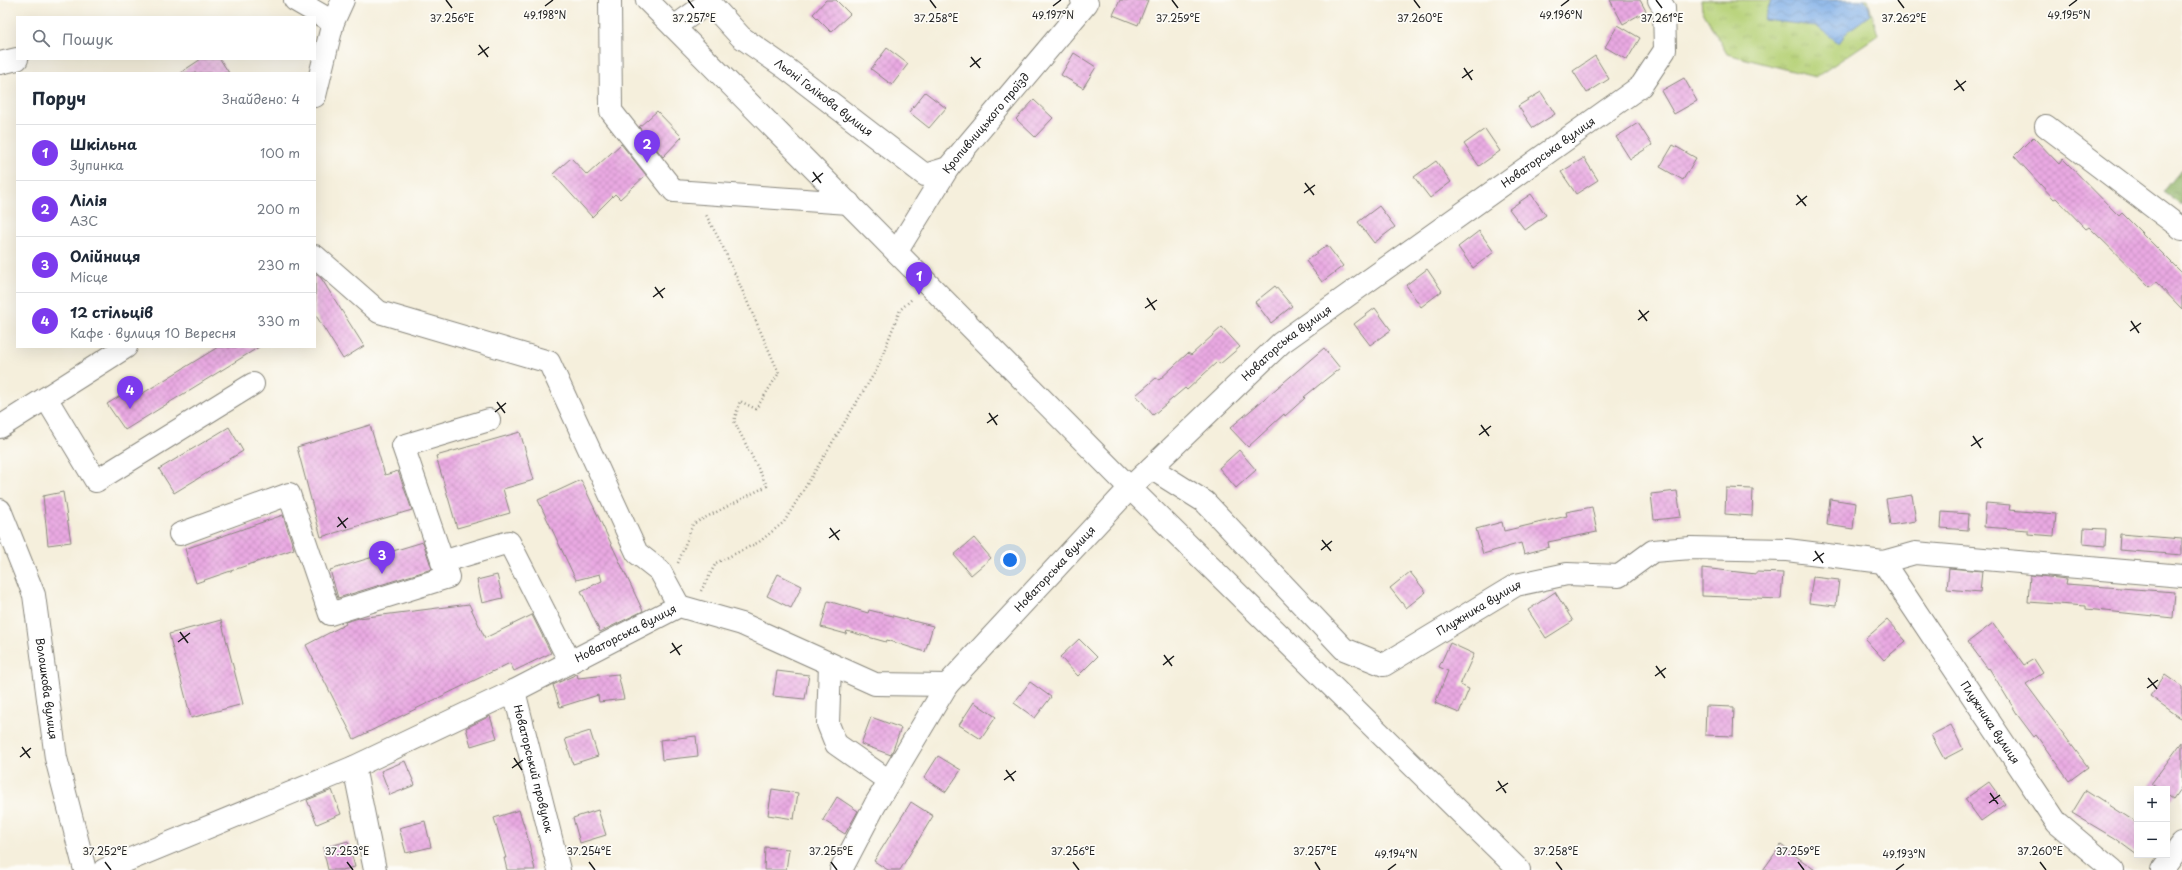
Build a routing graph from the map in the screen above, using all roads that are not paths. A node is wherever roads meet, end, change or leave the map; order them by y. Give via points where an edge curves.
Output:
1 (295, 0) edge
2 (343, 0) edge
3 (610, 0) edge
4 (646, 0) edge
5 (1659, 0) edge
6 (708, 1) edge
7 (1084, 1) edge
8 (315, 16) edge
9 (316, 17) edge
10 (324, 23) edge
11 (674, 27) junction
12 (16, 59) edge
13 (0, 63) edge
14 (316, 88) edge
15 (2046, 126) dead end
16 (948, 168) junction
17 (849, 203) junction
18 (2182, 228) edge
19 (897, 251) junction
20 (316, 257) edge
21 (124, 348) edge
22 (253, 384) dead end
23 (46, 398) junction
24 (489, 420) dead end
25 (0, 427) edge
26 (1151, 468) junction
27 (1130, 488) junction
28 (0, 510) edge
29 (180, 534) dead end
30 (442, 562) junction
31 (1883, 562) junction
32 (2182, 576) edge
33 (685, 608) junction
34 (570, 662) junction
35 (830, 664) junction
36 (947, 685) junction
37 (514, 691) junction
38 (354, 767) junction
39 (889, 781) junction
40 (2182, 843) edge
41 (85, 870) edge
42 (104, 870) edge
43 (375, 870) edge
44 (559, 870) edge
45 (841, 870) edge
46 (1519, 870) edge
47 (2113, 870) edge
48 (2162, 870) edge

1 - 8 main road
2 - 10 main road
3 - 17 main road via 611,111 674,191
4 - 11 main road
5 - 26 main road, Новаторська вулиця via 1664,8 1665,50 1641,86 1281,343
6 - 11 main road, Льоні Голікова вулиця
6 - 16 main road, Льоні Голікова вулиця via 741,37 925,175
7 - 16 main road, Кропивницького проїзд
9 - 10 main road
10 - 14 main road
11 - 17 main road
12 - 13 main road
15 - 18 main road
16 - 19 main road, Кропивницького проїзд
17 - 19 main road
19 - 27 main road
20 - 33 main road via 379,312 549,362 637,553 660,571
21 - 23 main road
22 - 23 main road via 96,480
23 - 25 main road
24 - 30 main road via 403,446
26 - 27 main road, Новаторська вулиця
26 - 31 main road, Плужника вулиця via 1205,502 1344,649 1384,665 1516,585 1567,574 1619,576 1653,551 1691,548 1787,550
27 - 36 main road, Новаторська вулиця
27 - 46 main road
28 - 41 main road, Волошкова вулиця via 34,595 56,758
29 - 30 main road via 289,494 330,614 448,578
30 - 34 main road via 509,542
31 - 32 main road, Плужника вулиця via 1915,553
31 - 47 main road, Плужника вулиця via 2057,823
33 - 34 main road, Новаторська вулиця
33 - 35 main road, Новаторська вулиця via 742,624
34 - 37 main road, Новаторська вулиця
35 - 36 main road, Новаторська вулиця via 875,684
35 - 39 main road via 828,724 836,744
36 - 39 main road, Новаторська вулиця
37 - 38 main road, Новаторська вулиця
37 - 44 main road, Новаторський провулок
38 - 42 main road, Новаторська вулиця
38 - 43 main road
39 - 45 main road, Новаторська вулиця
40 - 48 main road

